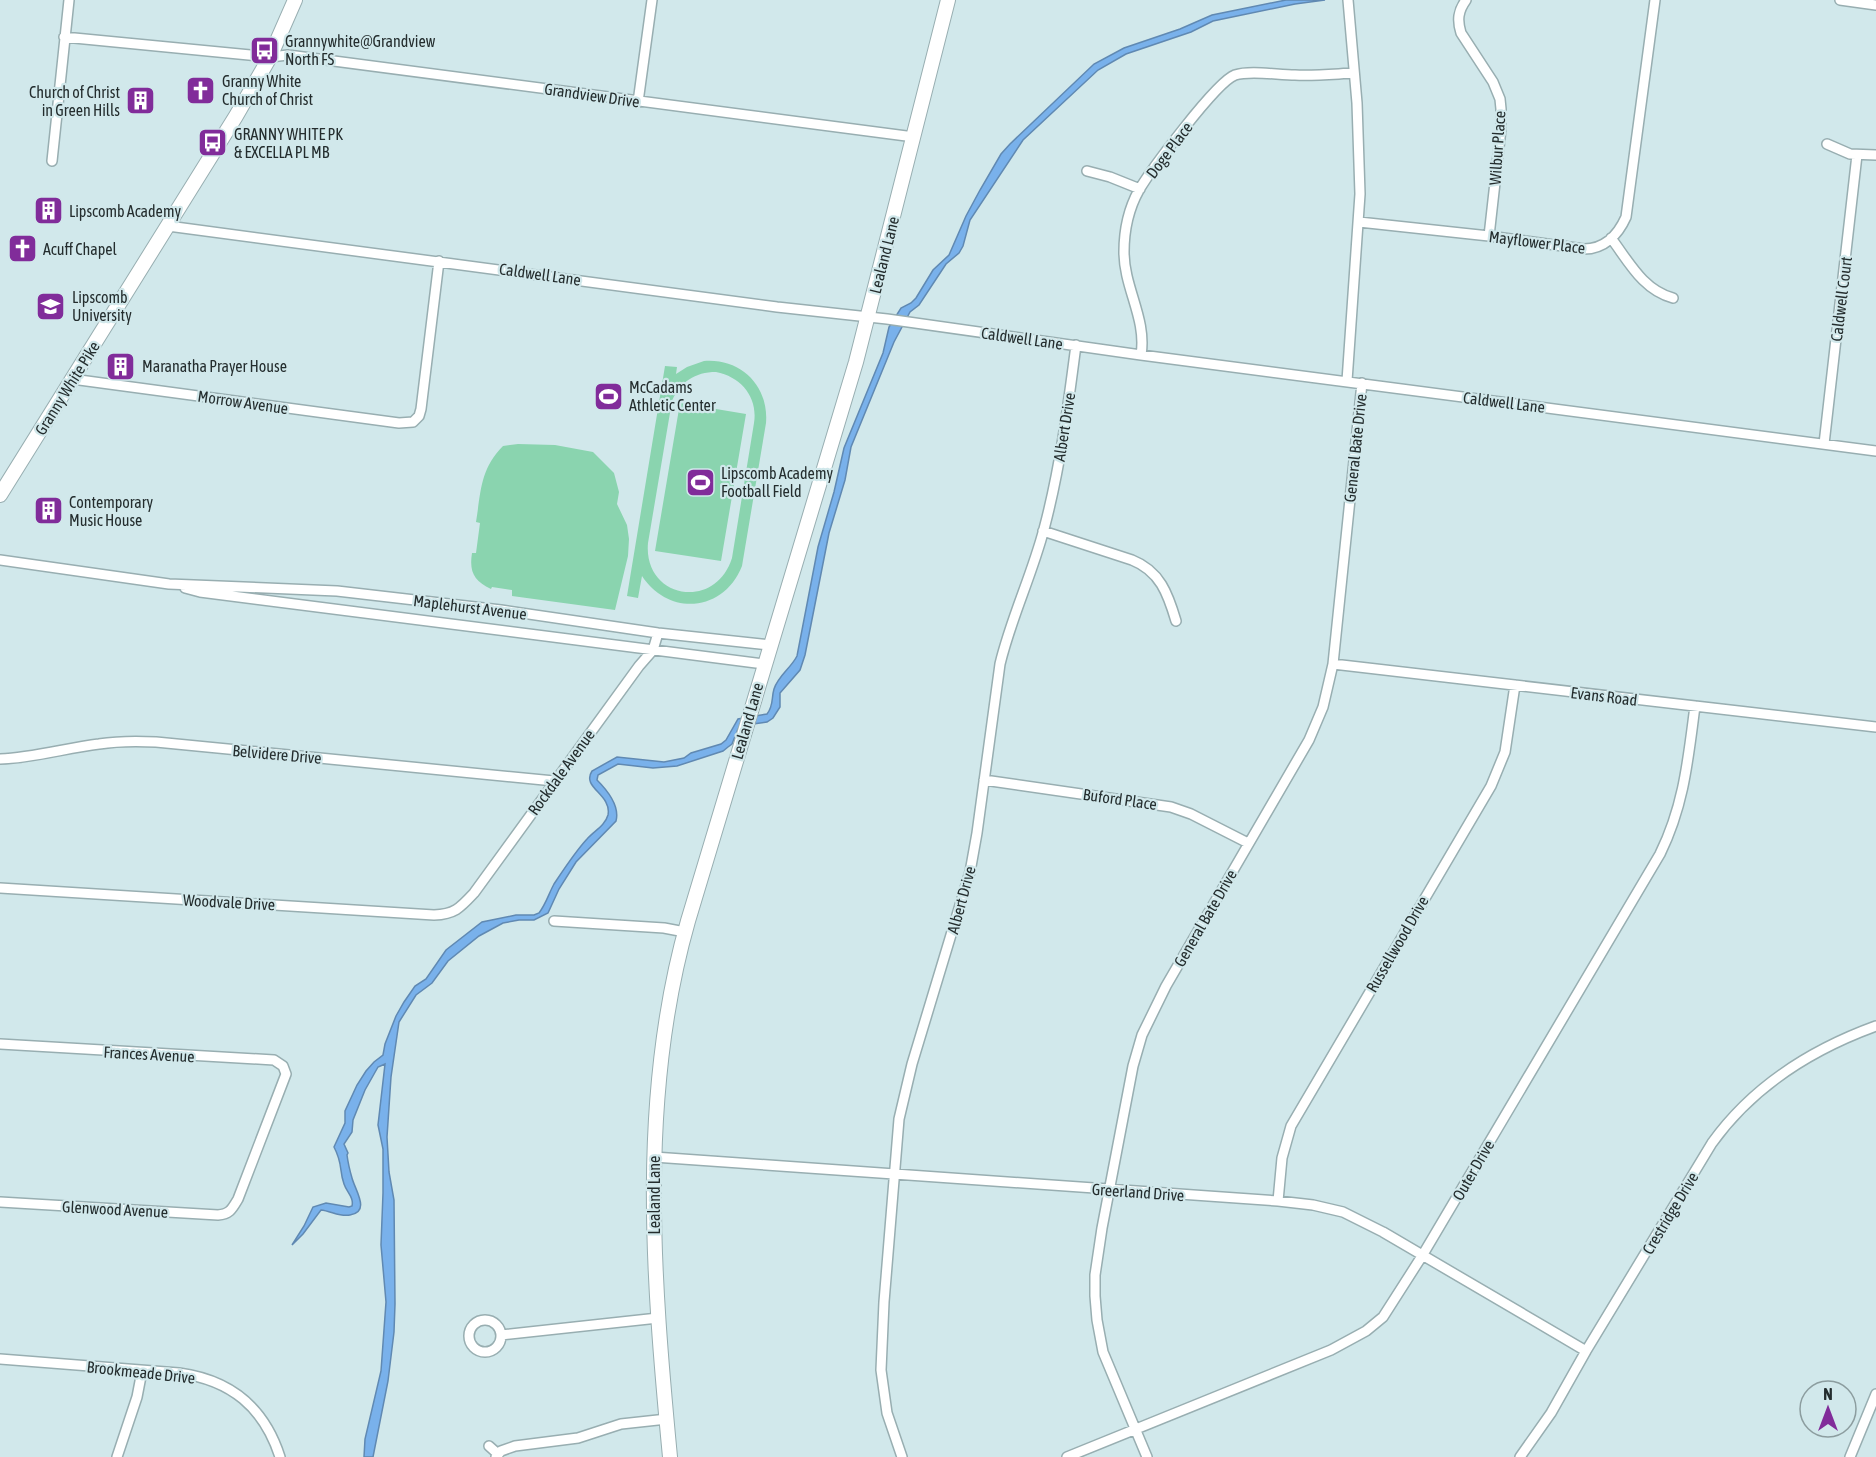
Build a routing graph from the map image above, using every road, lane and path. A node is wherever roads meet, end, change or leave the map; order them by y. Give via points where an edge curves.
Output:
1 (69, 0) edge
2 (295, 0) edge
3 (652, 0) edge
4 (948, 0) edge
5 (1348, 0) edge
6 (1466, 0) edge
7 (1655, 0) edge
8 (1840, 0) edge
9 (1876, 5) edge
10 (64, 38) junction
11 (270, 57) junction
12 (1354, 73) junction
13 (638, 102) junction
14 (914, 137) junction
15 (1827, 144) dead end
16 (1857, 155) junction
17 (1876, 155) edge
18 (52, 161) dead end
19 (1087, 171) dead end
20 (1140, 189) junction
21 (1359, 222) junction
22 (168, 225) junction
23 (1489, 236) junction
24 (1611, 238) junction
25 (439, 261) junction
26 (1673, 298) dead end
27 (868, 317) junction
28 (1076, 345) junction
29 (1141, 355) junction
30 (72, 379) junction
31 (1347, 381) junction
32 (1362, 383) junction
33 (1824, 444) junction
34 (1876, 451) edge
35 (0, 495) edge
36 (1043, 531) junction
37 (0, 560) edge
38 (169, 584) junction
39 (1176, 621) dead end
40 (658, 633) junction
41 (770, 645) junction
42 (652, 650) junction
43 (764, 664) junction
44 (1333, 664) junction
45 (1515, 686) junction
46 (1695, 706) junction
47 (1876, 727) edge
48 (0, 759) edge
49 (984, 780) junction
50 (554, 781) junction
51 (1248, 843) junction
52 (0, 888) edge
53 (458, 909) joint
54 (554, 921) dead end
55 (685, 932) junction
56 (1876, 1026) edge
57 (0, 1044) edge
58 (654, 1157) junction
59 (894, 1174) junction
60 (1110, 1189) junction
61 (0, 1202) edge
62 (1278, 1202) junction
63 (230, 1212) joint
64 (1422, 1256) junction
65 (658, 1318) junction
66 (501, 1335) dead end
67 (1586, 1351) junction
68 (0, 1359) edge
69 (142, 1371) junction
70 (1876, 1394) edge
71 (667, 1419) junction
72 (1135, 1429) junction
73 (489, 1446) dead end
74 (497, 1456) edge
75 (117, 1457) edge
76 (280, 1457) edge
77 (670, 1457) edge
78 (902, 1457) edge
79 (1067, 1457) edge
80 (1147, 1457) edge
81 (1520, 1457) edge
82 (1850, 1457) edge

1 - 10 street
2 - 11 street, Granny White Pike
3 - 13 street
4 - 14 street, Lealand Lane
5 - 12 street, General Bate Drive
6 - 23 street, Wilbur Place via 1459,13 1461,33 1493,82 1501,109
7 - 24 street via 1628,207 1623,223
8 - 9 street
10 - 11 street, Grandview Drive
10 - 18 street
11 - 13 street, Grandview Drive via 288,55
11 - 22 street, Granny White Pike
12 - 20 street, Doge Place via 1234,75 1215,91
12 - 21 street, General Bate Drive
13 - 14 street, Grandview Drive
14 - 27 street, Lealand Lane
15 - 16 street
16 - 17 street
16 - 33 street, Caldwell Court
19 - 20 street
20 - 29 street, Doge Place via 1126,229 1124,252 1126,276 1140,321
21 - 23 street, Mayflower Place
21 - 31 street, General Bate Drive
22 - 25 street, Caldwell Lane
22 - 30 street, Granny White Pike
23 - 24 street, Mayflower Place via 1588,249
24 - 26 street via 1643,281 1658,293
25 - 27 street, Caldwell Lane
25 - 30 street, Morrow Avenue via 421,409 413,422
27 - 28 street, Caldwell Lane
27 - 41 street, Lealand Lane
28 - 29 street, Caldwell Lane
28 - 36 street, Albert Drive via 1062,449
29 - 31 street, Caldwell Lane
30 - 35 street, Granny White Pike
31 - 32 street, Caldwell Lane
32 - 33 street, Caldwell Lane
32 - 44 street, General Bate Drive
33 - 34 street, Caldwell Lane
36 - 39 street via 1146,567 1162,585
36 - 49 street, Albert Drive via 1003,652
37 - 38 street, Maplehurst Avenue
38 - 40 street, Maplehurst Avenue via 337,591
38 - 42 street, Maplehurst Avenue via 200,592
40 - 41 street, Maplehurst Avenue
40 - 42 street, Rockdale Avenue
41 - 43 street, Lealand Lane
42 - 43 street, Maplehurst Avenue
42 - 50 street, Rockdale Avenue
43 - 55 street, Lealand Lane
44 - 45 street, Evans Road
44 - 51 street, General Bate Drive via 1328,691 1309,740
45 - 46 street, Evans Road
45 - 62 street, Russellwood Drive via 1505,752 1491,786 1291,1126 1282,1158
46 - 47 street, Evans Road
46 - 64 street, Outer Drive via 1683,792 1660,854
48 - 50 street, Belvidere Drive via 126,741 156,742
49 - 51 street, Buford Place via 1171,807
49 - 59 street, Albert Drive via 970,872 904,1092
50 - 53 street, Rockdale Avenue
51 - 60 street, General Bate Drive via 1142,1035
52 - 53 street, Woodvale Drive via 434,915
54 - 55 street
55 - 58 street, Lealand Lane via 662,1056
56 - 67 street, Crestridge Drive via 1823,1048 1791,1067 1753,1095 1726,1124
57 - 63 street, Frances Avenue via 274,1060 284,1066 285,1078
58 - 59 street, Greerland Drive
58 - 65 street, Lealand Lane
59 - 60 street, Greerland Drive
59 - 78 street, Albert Drive via 881,1370 887,1413
60 - 62 street, Greerland Drive
60 - 72 street, General Bate Drive via 1095,1275 1096,1320 1103,1352
61 - 63 street, Glenwood Avenue via 218,1215
62 - 64 street, Greerland Drive via 1342,1212
64 - 67 street, Greerland Drive
64 - 72 street, Outer Drive via 1383,1317 1366,1330 1330,1350
65 - 66 street
65 - 71 street, Lealand Lane
67 - 81 street, Crestridge Drive via 1551,1413
68 - 69 street, Brookmeade Drive
69 - 75 street via 138,1397
69 - 76 street, Brookmeade Drive via 198,1376 233,1392 261,1416
70 - 82 street
71 - 74 street via 621,1424 572,1439 515,1446
71 - 77 street, Lealand Lane
72 - 79 street, Outer Drive
72 - 80 street, General Bate Drive
73 - 74 street

